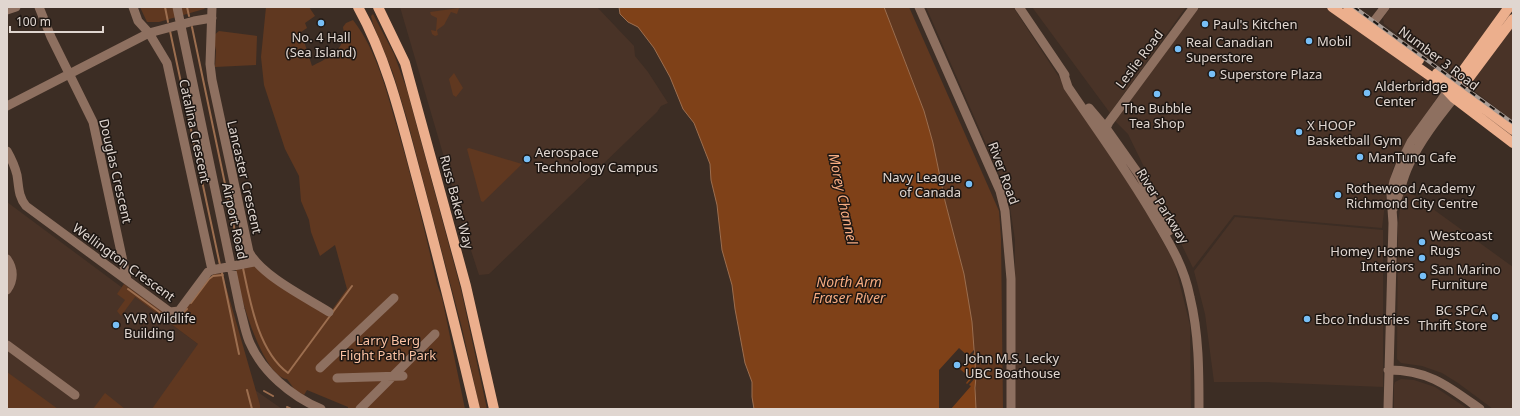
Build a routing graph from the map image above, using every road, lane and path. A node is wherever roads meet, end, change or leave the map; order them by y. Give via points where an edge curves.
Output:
1 (16, 7) edge
2 (39, 7) edge
3 (133, 7) edge
4 (176, 7) edge
5 (212, 7) edge
6 (360, 7) edge
7 (378, 7) edge
8 (919, 7) edge
9 (1019, 7) edge
10 (1194, 7) edge
11 (1332, 7) edge
12 (1348, 7) edge
13 (1385, 7) edge
14 (1509, 7) edge
15 (7, 10) edge
16 (212, 18) junction
17 (1513, 18) edge
18 (180, 24) junction
19 (1372, 24) junction
20 (149, 33) junction
21 (1063, 72) junction
22 (69, 75) junction
23 (1454, 91) junction
24 (7, 106) edge
25 (1106, 128) junction
26 (1513, 130) edge
27 (1513, 143) edge
28 (7, 151) edge
29 (1158, 223) junction
30 (1177, 255) junction
31 (8, 260) edge
32 (254, 262) junction
33 (231, 266) junction
34 (212, 270) junction
35 (127, 280) junction
36 (7, 290) edge
37 (394, 298) dead end
38 (329, 312) dead end
39 (435, 334) dead end
40 (7, 345) edge
41 (320, 368) dead end
42 (1388, 370) junction
43 (392, 376) junction
44 (403, 376) dead end
45 (337, 378) dead end
46 (75, 395) dead end
47 (321, 409) edge
48 (360, 409) edge
49 (475, 409) edge
50 (494, 409) edge
51 (1011, 409) edge
52 (1199, 409) edge
53 (1388, 409) edge
54 (1480, 409) edge

1 - 15 street
2 - 22 street, Douglas Crescent
3 - 20 street, Catalina Crescent via 138,21
4 - 18 street, Airport Road
5 - 16 street, Lancaster Crescent
6 - 49 main road via 386,70 401,118 453,314
7 - 50 main road, Russ Baker Way via 405,63 466,286
8 - 51 street, River Road via 1000,191 1005,211 1011,279
9 - 21 street
10 - 25 street, Leslie Road
11 - 23 main road, Number 3 Road
12 - 19 main road, Number 3 Road
13 - 19 street
14 - 23 main road
16 - 18 street
16 - 32 street, Lancaster Crescent via 210,64 215,101 249,252
17 - 23 main road
18 - 20 street
18 - 33 street, Airport Road
19 - 23 main road, Number 3 Road
20 - 22 street
20 - 34 street, Catalina Crescent via 167,63
21 - 25 street, River Parkway
21 - 29 street, River Parkway via 1068,87
22 - 24 street
22 - 35 street, Douglas Crescent via 93,122
23 - 26 main road, Number 3 Road
23 - 27 main road, Number 3 Road
23 - 42 street via 1408,166 1393,209
25 - 29 street via 1106,135 1150,202
25 - 30 street, River Parkway via 1147,188 1170,233
28 - 35 street, Wellington Crescent via 17,175 20,197 26,206
29 - 30 street, River Parkway
30 - 52 street via 1190,296 1198,344
31 - 36 street via 13,277
32 - 33 street
32 - 38 street
33 - 34 street
33 - 47 street, Airport Road via 248,340 253,350 275,379
34 - 35 street, Wellington Crescent via 179,311 174,312 170,312
37 - 41 street
39 - 43 street
40 - 46 street
42 - 53 street
42 - 54 street via 1414,372 1433,377
43 - 44 street
43 - 45 street
43 - 48 street

